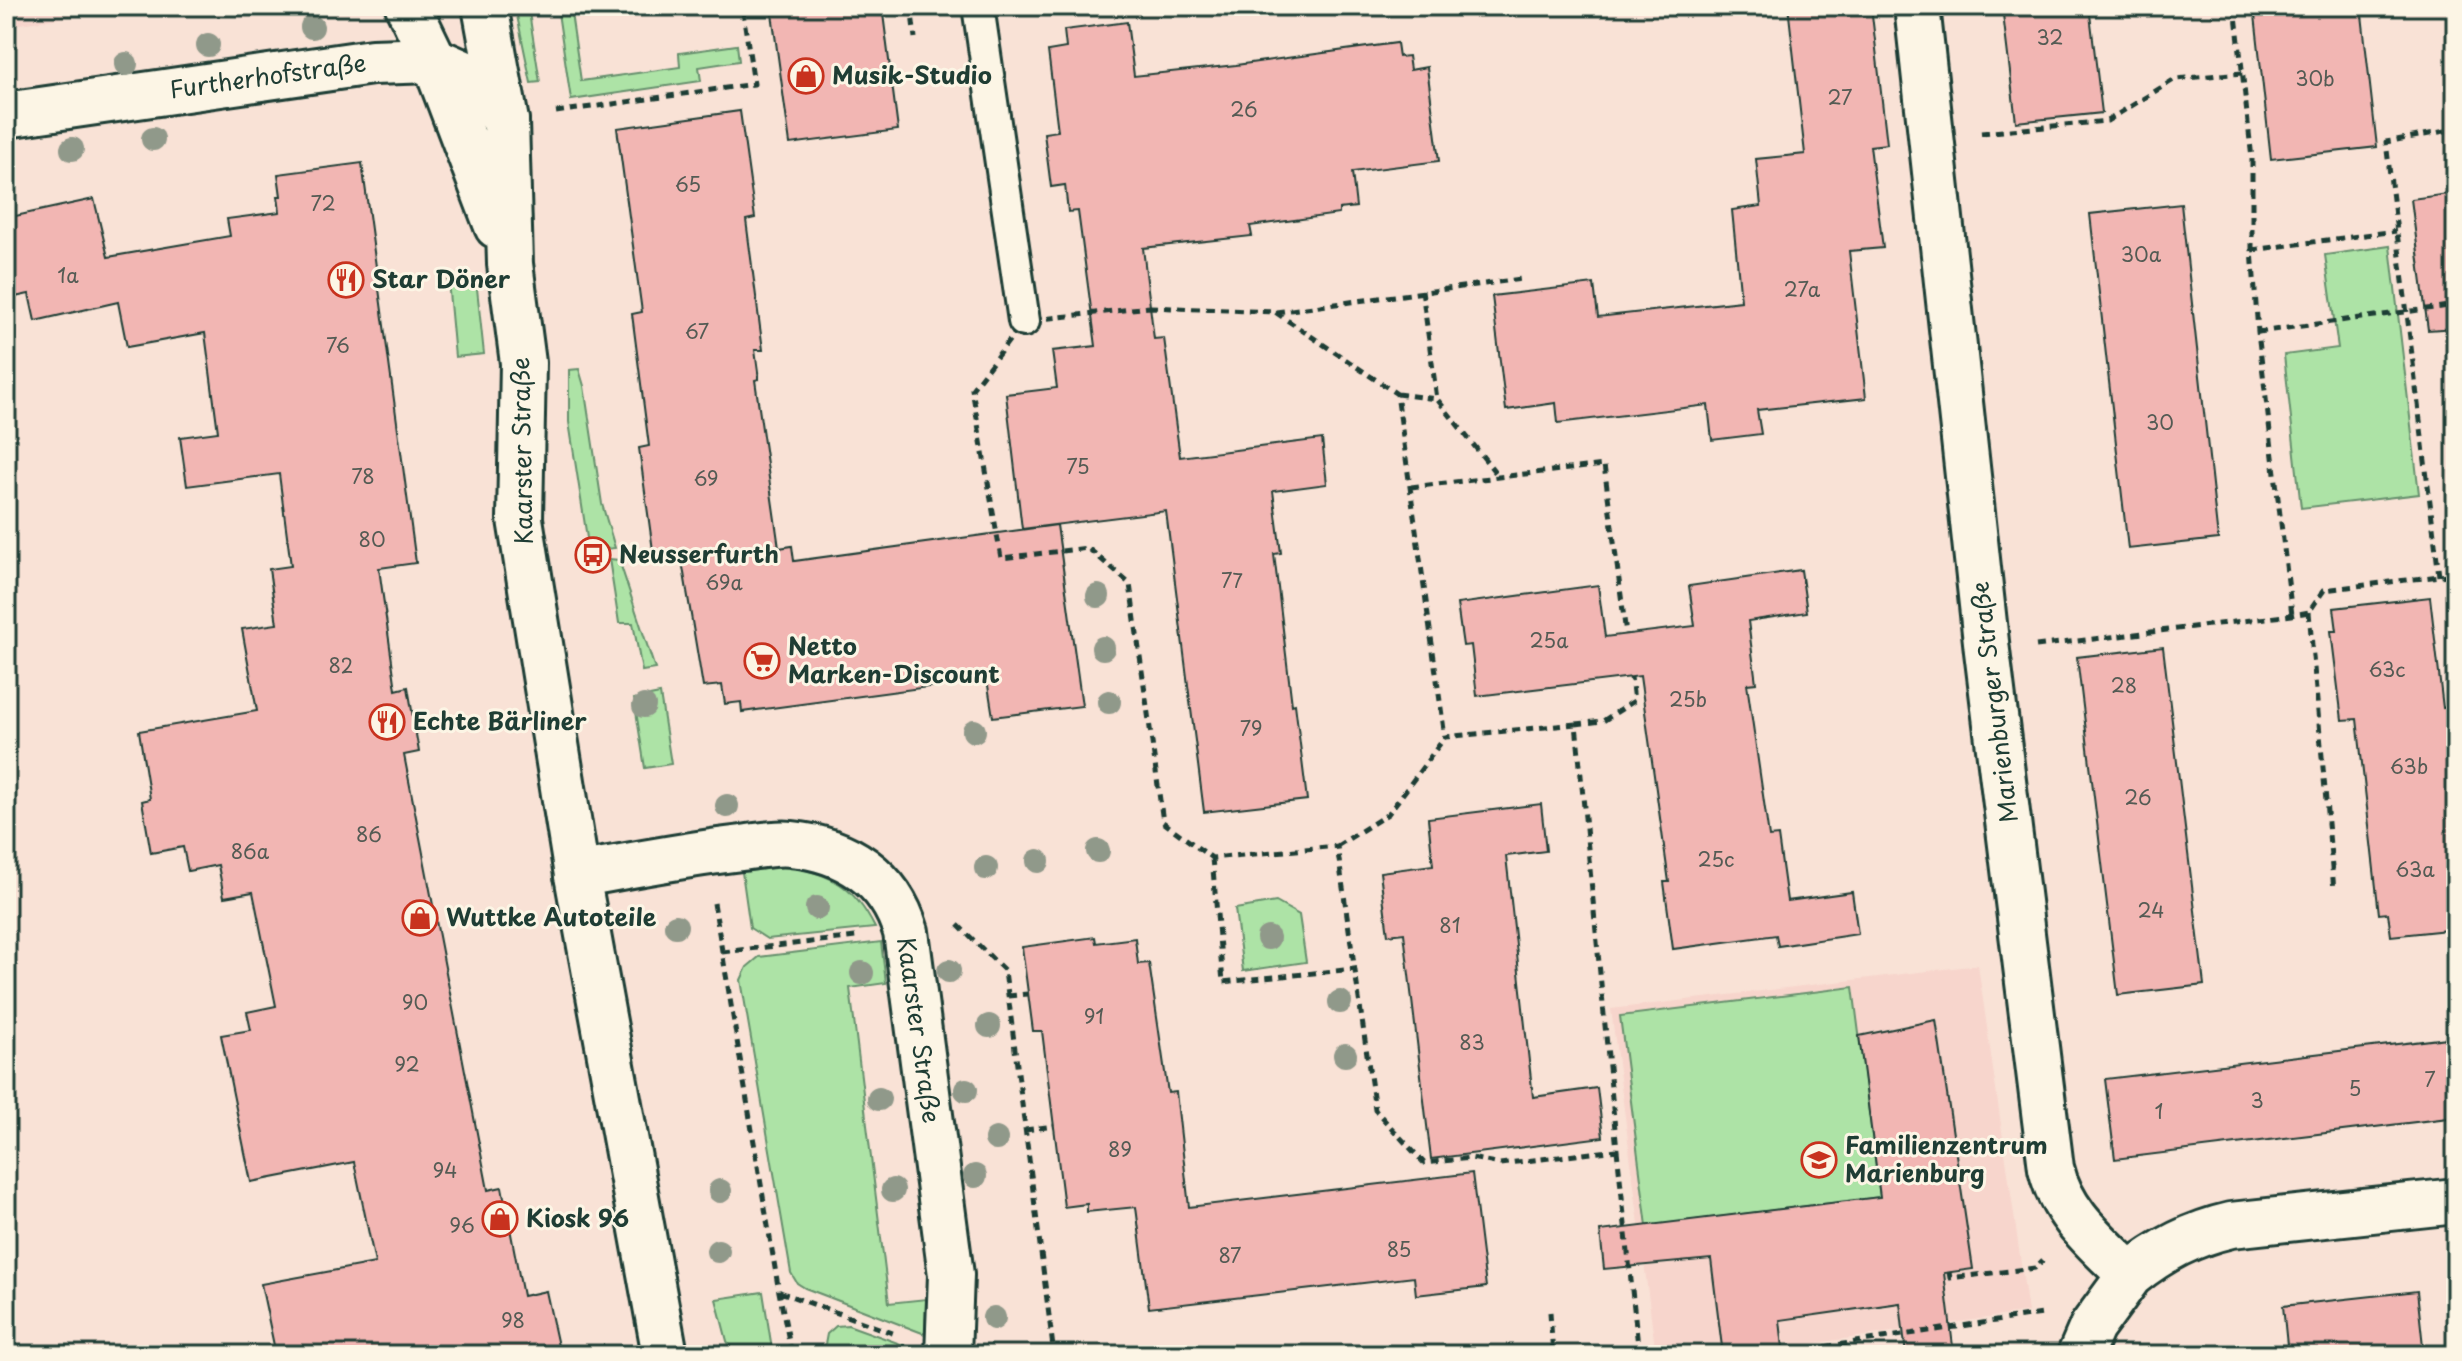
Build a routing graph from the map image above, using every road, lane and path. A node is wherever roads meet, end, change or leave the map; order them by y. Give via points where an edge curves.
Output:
1 (408, 6) edge
2 (485, 6) edge
3 (742, 6) edge
4 (911, 6) edge
5 (978, 6) edge
6 (1917, 6) edge
7 (2235, 6) edge
8 (915, 38) dead end
9 (434, 60) junction
10 (2243, 73) junction
11 (6, 115) edge
12 (506, 121) junction
13 (2456, 129) edge
14 (1931, 138) junction
15 (2396, 231) junction
16 (2252, 250) junction
17 (510, 264) junction
18 (1521, 279) dead end
19 (1422, 290) junction
20 (2456, 305) edge
21 (2406, 311) junction
22 (1275, 312) junction
23 (1024, 321) junction
24 (2258, 332) junction
25 (1397, 394) junction
26 (1437, 399) junction
27 (1500, 478) junction
28 (1411, 487) junction
29 (2456, 574) edge
30 (2439, 576) junction
31 (2309, 612) junction
32 (2292, 615) junction
33 (1626, 634) dead end
34 (1987, 651) junction
35 (1631, 677) dead end
36 (1576, 724) junction
37 (1445, 737) junction
38 (1337, 846) junction
39 (706, 852) junction
40 (1212, 858) junction
41 (577, 875) junction
42 (2334, 890) dead end
43 (956, 923) dead end
44 (906, 932) junction
45 (722, 952) junction
46 (1355, 969) junction
47 (1028, 994) dead end
48 (1008, 996) junction
49 (1054, 1126) dead end
50 (1025, 1130) junction
51 (1617, 1150) junction
52 (2456, 1201) edge
53 (2079, 1226) junction
54 (1949, 1272) dead end
55 (2118, 1289) junction
56 (779, 1292) junction
57 (1550, 1312) dead end
58 (948, 1354) edge
59 (665, 1355) edge
60 (792, 1355) edge
61 (1054, 1355) edge
62 (1553, 1355) edge
63 (1639, 1355) edge
64 (1770, 1355) edge
65 (2080, 1355) edge

1 - 9 street, Kaarster Straße
2 - 12 street, Kaarster Straße
3 - 12 path via 754,84
4 - 8 path
5 - 23 lane
6 - 14 street, Marienburger Straße
7 - 10 path
9 - 11 street, Furtherhofstraße via 372,62
9 - 12 street, Furtherhofstraße via 473,77
9 - 17 street, Kaarster Straße
10 - 14 path via 2175,79 2107,121
10 - 16 path via 2252,159
12 - 17 street, Kaarster Straße
13 - 15 path via 2386,142
14 - 34 street, Marienburger Straße
15 - 16 path
15 - 21 path
16 - 24 path
17 - 41 street, Kaarster Straße via 523,363 520,519
18 - 19 path
19 - 22 path
19 - 26 path
20 - 21 path
21 - 24 path
21 - 30 path
22 - 23 path via 1150,307
22 - 25 path
23 - 40 path via 972,389 1001,558 1088,548 1130,584 1163,822
24 - 32 path
25 - 26 path
25 - 28 path
26 - 27 path
27 - 28 path
27 - 33 path via 1604,465
28 - 37 path
29 - 30 path
30 - 31 path via 2324,590
31 - 32 path
31 - 42 path
32 - 34 path
34 - 53 street, Marienburger Straße via 2051,1168 2061,1199
35 - 36 path via 1634,701 1603,721
36 - 37 path
36 - 51 path
37 - 38 path via 1388,814
38 - 40 path
38 - 46 path
39 - 41 street, Kaarster Straße
39 - 44 street, Kaarster Straße via 787,843 842,857 882,885 895,901
39 - 45 path
40 - 46 path via 1223,982
41 - 59 street, Kaarster Straße
43 - 48 path via 1005,971
44 - 45 path
44 - 58 street, Kaarster Straße via 951,1275
45 - 56 path
46 - 51 path via 1375,1110 1424,1163 1471,1158 1500,1164
47 - 48 path
48 - 50 path
49 - 50 path
50 - 61 path
51 - 63 path
52 - 55 street via 2199,1233 2173,1245
53 - 54 path via 2035,1268 1950,1278
53 - 55 street, Marienburger Straße
55 - 64 path
55 - 65 street
56 - 58 path
56 - 60 path
57 - 62 path

